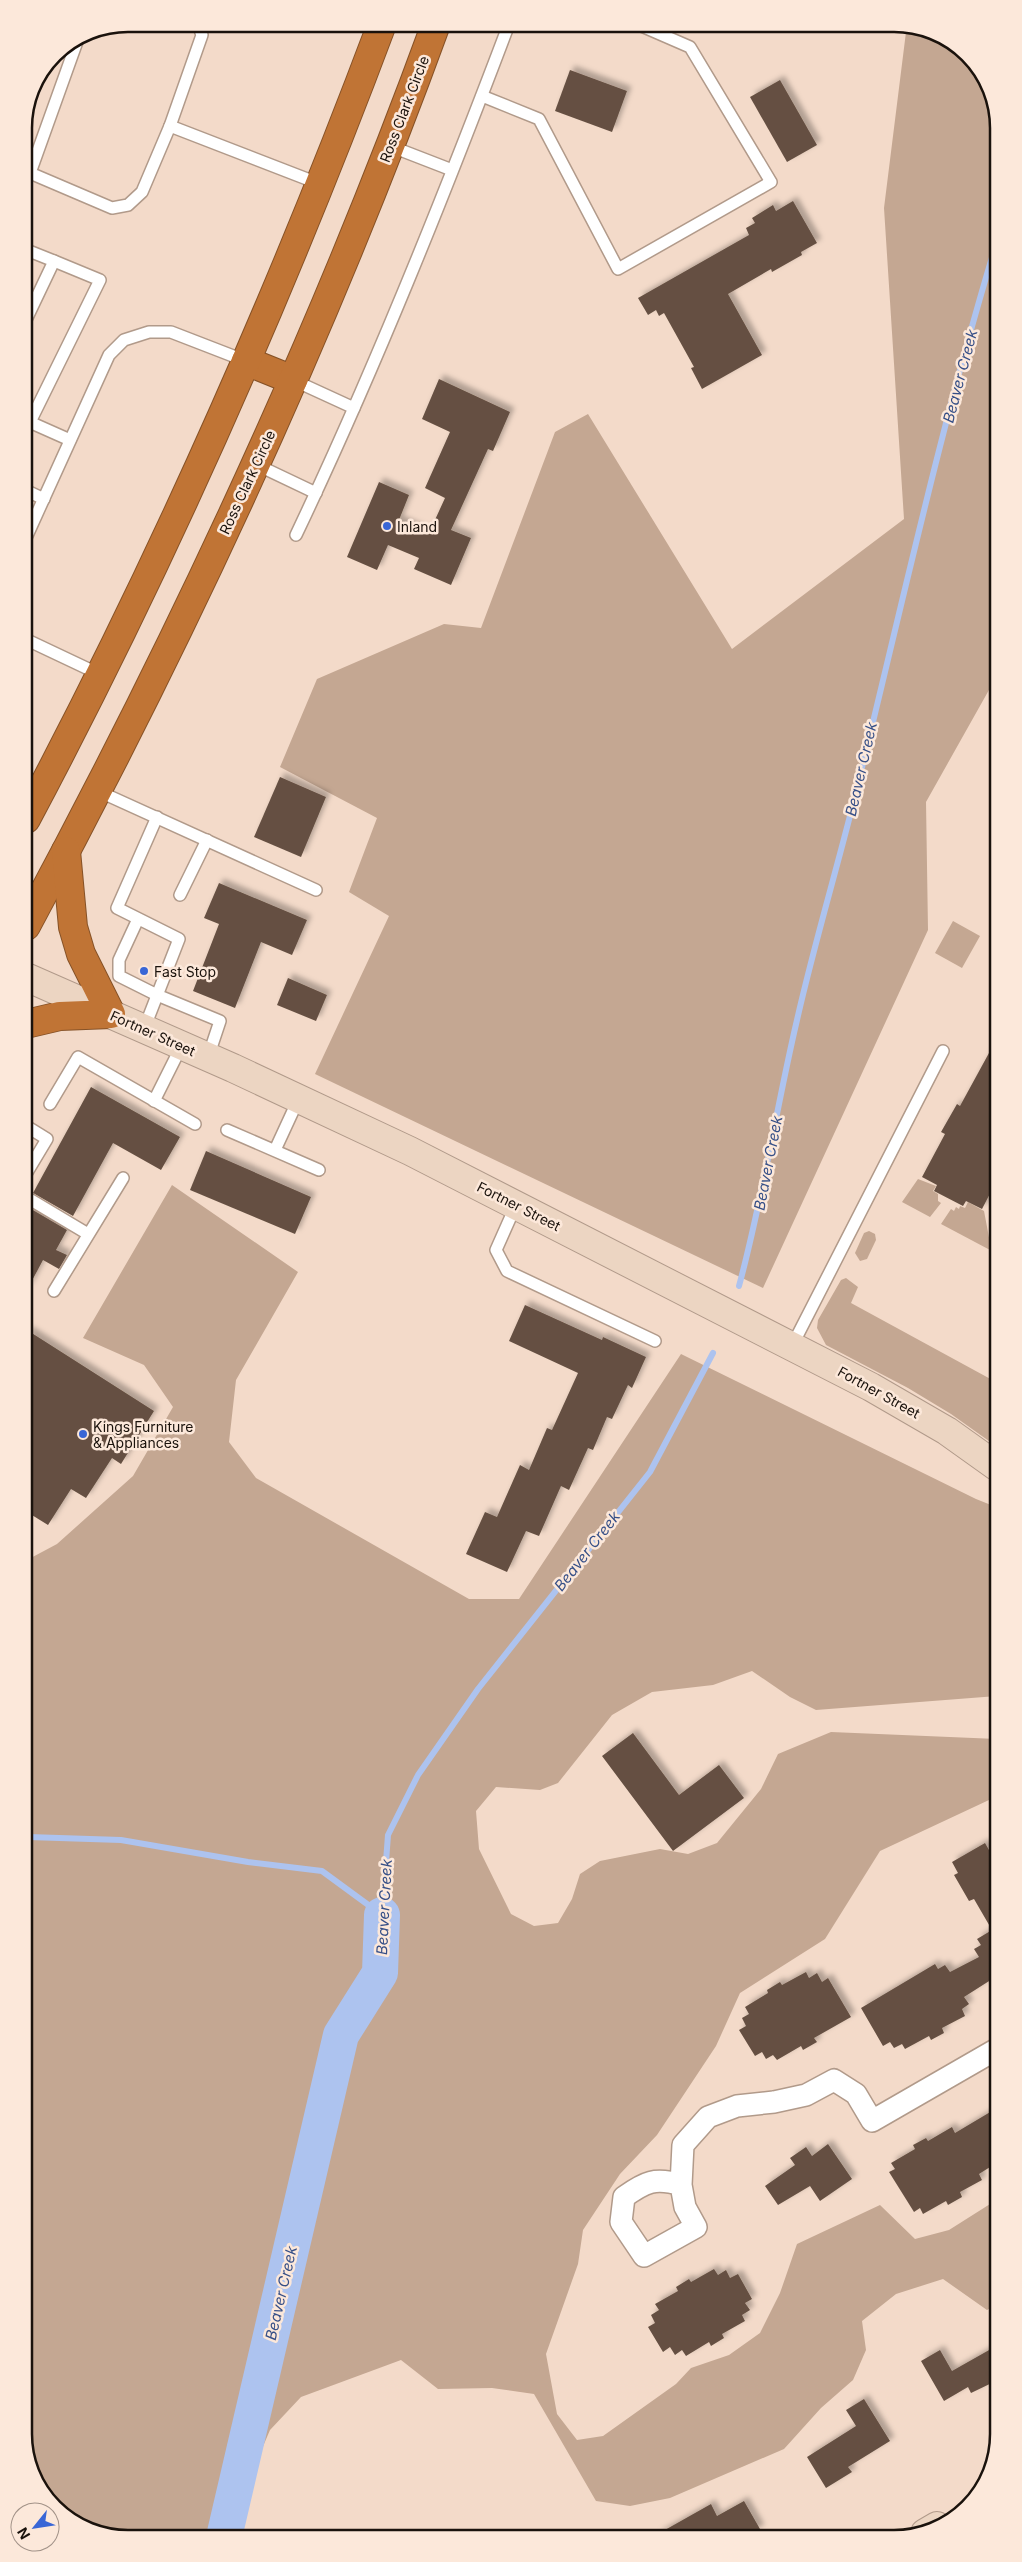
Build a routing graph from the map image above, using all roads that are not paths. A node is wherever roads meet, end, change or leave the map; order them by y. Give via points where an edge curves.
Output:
1 (201, 33) edge
2 (379, 33) edge
3 (433, 33) edge
4 (506, 33) edge
5 (658, 33) edge
6 (74, 50) edge
7 (482, 96) junction
8 (170, 126) junction
9 (390, 146) junction
10 (33, 165) edge
11 (452, 170) junction
12 (33, 174) edge
13 (320, 184) junction
14 (33, 253) edge
15 (54, 261) junction
16 (33, 305) edge
17 (246, 360) junction
18 (293, 380) junction
19 (354, 408) junction
20 (33, 410) edge
21 (33, 424) edge
22 (70, 440) junction
23 (255, 464) junction
24 (316, 493) junction
25 (33, 494) edge
26 (44, 499) junction
27 (33, 523) edge
28 (296, 535) dead end
29 (33, 643) edge
30 (99, 674) junction
31 (98, 790) junction
32 (33, 805) edge
33 (157, 817) junction
34 (207, 840) junction
35 (66, 851) junction
36 (316, 890) dead end
37 (180, 895) dead end
38 (33, 914) edge
39 (138, 919) junction
40 (33, 980) edge
41 (157, 995) junction
42 (111, 1014) junction
43 (33, 1022) edge
44 (144, 1029) junction
45 (182, 1046) junction
46 (943, 1051) dead end
47 (208, 1057) junction
48 (299, 1098) junction
49 (154, 1101) junction
50 (50, 1104) dead end
51 (194, 1124) dead end
52 (33, 1130) edge
53 (227, 1130) dead end
54 (275, 1150) junction
55 (33, 1163) edge
56 (319, 1170) dead end
57 (123, 1178) dead end
58 (33, 1201) edge
59 (516, 1205) junction
60 (88, 1234) junction
61 (54, 1291) dead end
62 (654, 1341) dead end
63 (792, 1346) junction
64 (989, 1461) edge
65 (989, 2054) edge
66 (681, 2185) dead end

1 - 8 lane
2 - 13 highway
3 - 9 highway, Ross Clark Circle
4 - 7 lane
5 - 7 lane via 690,47 771,182 618,269 539,119
6 - 10 lane
7 - 11 lane
8 - 12 lane via 142,192 128,205 112,208
8 - 13 lane
9 - 11 lane
9 - 18 highway, Ross Clark Circle
11 - 19 lane
13 - 17 highway
14 - 15 lane
15 - 16 lane
15 - 20 lane via 100,280
17 - 18 highway
17 - 22 lane via 172,332 149,332 124,340 109,355
17 - 30 highway via 169,531
18 - 19 lane
18 - 23 highway, Ross Clark Circle
19 - 24 lane
21 - 22 lane
22 - 26 lane
23 - 24 lane
23 - 31 highway, Ross Clark Circle
24 - 28 lane
25 - 26 lane
26 - 27 lane
29 - 30 lane
30 - 32 highway
31 - 33 lane
31 - 35 highway, Ross Clark Circle
33 - 34 lane
33 - 39 lane via 117,908
34 - 36 lane
34 - 37 lane
35 - 38 highway, Ross Clark Circle
35 - 42 highway via 73,927 81,954
39 - 41 lane via 119,960 119,976
39 - 41 lane via 180,939
40 - 42 street, Fortner Street
41 - 44 lane
41 - 47 lane via 220,1021
42 - 43 highway via 60,1016
42 - 44 street, Fortner Street
44 - 45 street, Fortner Street
45 - 47 street, Fortner Street
45 - 49 lane
46 - 63 lane
47 - 48 street, Fortner Street
48 - 54 lane
48 - 59 street, Fortner Street
49 - 50 lane via 78,1057
49 - 51 lane
52 - 55 lane via 47,1139
53 - 54 lane
54 - 56 lane
57 - 60 lane
58 - 60 lane
59 - 62 lane via 496,1250 507,1271
59 - 63 street, Fortner Street
60 - 61 lane
63 - 64 street, Fortner Street via 908,1408
65 - 66 street via 872,2121 856,2094 834,2080 806,2095 736,2106 708,2117 683,2145

